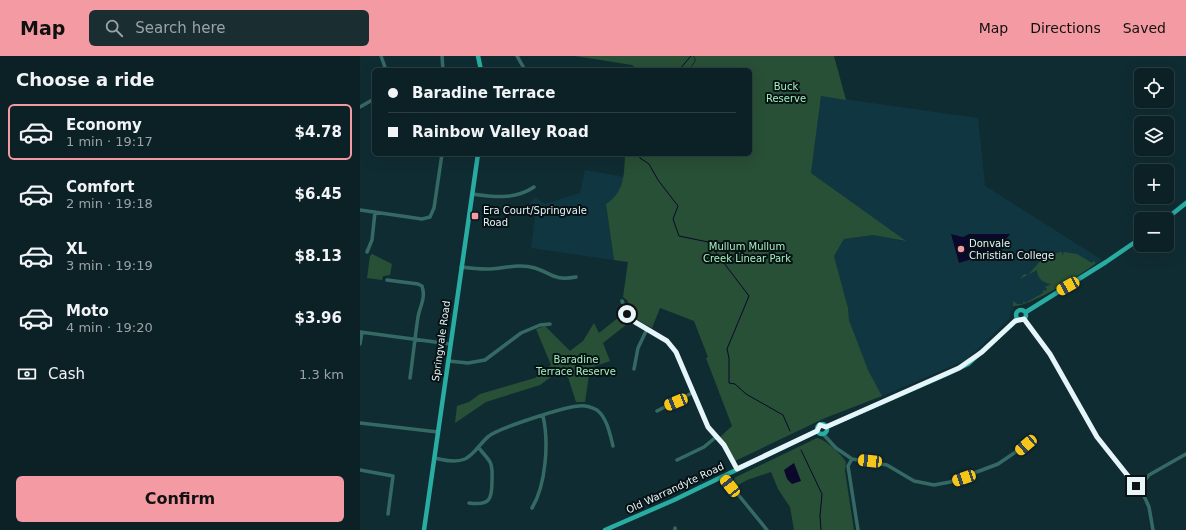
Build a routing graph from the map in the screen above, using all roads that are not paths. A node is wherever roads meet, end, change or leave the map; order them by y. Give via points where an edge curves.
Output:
1 (381, 56) edge
2 (442, 56) edge
3 (478, 56) edge
4 (517, 56) edge
5 (385, 68) edge
6 (443, 68) edge
7 (481, 68) edge
8 (524, 68) edge
9 (372, 100) edge
10 (360, 107) edge
11 (442, 156) edge
12 (478, 156) edge
13 (534, 187) dead end
14 (472, 194) junction
15 (1186, 203) edge
16 (360, 210) edge
17 (375, 212) junction
18 (1174, 213) edge
19 (1134, 243) edge
20 (367, 252) dead end
21 (461, 267) junction
22 (576, 277) dead end
23 (387, 280) dead end
24 (622, 301) dead end
25 (1026, 312) junction
26 (1018, 319) junction
27 (1024, 319) junction
28 (550, 324) dead end
29 (647, 329) junction
30 (361, 332) edge
31 (415, 340) junction
32 (360, 344) edge
33 (450, 344) junction
34 (448, 361) junction
35 (634, 369) dead end
36 (410, 378) dead end
37 (694, 392) junction
38 (657, 411) dead end
39 (543, 416) junction
40 (360, 423) edge
41 (826, 427) junction
42 (817, 431) junction
43 (438, 432) junction
44 (823, 434) junction
45 (716, 437) junction
46 (1026, 445) dead end
47 (613, 446) dead end
48 (478, 447) junction
49 (1186, 454) edge
50 (435, 458) junction
51 (852, 459) junction
52 (677, 460) dead end
53 (737, 469) junction
54 (360, 470) edge
55 (723, 476) junction
56 (1140, 488) junction
57 (470, 503) dead end
58 (532, 508) dead end
59 (388, 514) dead end
60 (424, 530) edge
61 (605, 530) edge
62 (767, 530) edge
63 (858, 530) edge
64 (1153, 530) edge

1 - 5 street
2 - 6 street
3 - 7 main road
4 - 8 street
9 - 10 street
11 - 17 street via 431,216 422,219
12 - 14 main road, Springvale Road
13 - 14 street via 525,193 502,197
14 - 21 main road, Springvale Road
15 - 18 main road
16 - 17 street
17 - 20 street via 372,240
19 - 25 main road
21 - 22 street via 486,269 518,266 536,268 556,278
21 - 33 main road, Springvale Road
23 - 31 street via 422,286 423,301
24 - 29 street via 627,314
25 - 26 main road via 1018,311
25 - 27 main road
26 - 27 main road
26 - 41 main road via 979,355 959,368
27 - 56 street via 1050,354 1097,437
28 - 34 street via 532,327 521,333 485,360 468,363
29 - 35 street via 638,348
29 - 37 street via 667,341 676,352
30 - 31 street
30 - 32 street
31 - 33 street
31 - 36 street
33 - 34 main road, Springvale Road
34 - 43 main road, Springvale Road
37 - 38 street
37 - 45 street via 708,427
39 - 47 street via 572,406 589,406 601,414
39 - 48 street via 503,429 489,436
39 - 58 street via 545,465 540,492
40 - 43 street
41 - 42 main road, Old Warrandyte Road via 820,425
41 - 44 main road via 827,431
42 - 44 main road
42 - 53 main road, Old Warrandyte Road
43 - 50 main road, Springvale Road
44 - 51 street via 836,448
45 - 52 street via 704,447
45 - 53 street
46 - 51 street via 998,464 950,482 934,485 914,481 887,465
48 - 50 street via 463,459 451,461
48 - 57 street via 490,463 492,495 484,503
49 - 56 street via 1149,475
50 - 60 main road, Springvale Road
51 - 63 street via 848,466
53 - 55 main road, Old Warrandyte Road
54 - 59 street via 393,476
55 - 61 main road, Old Warrandyte Road
55 - 62 street
56 - 64 street via 1149,507

